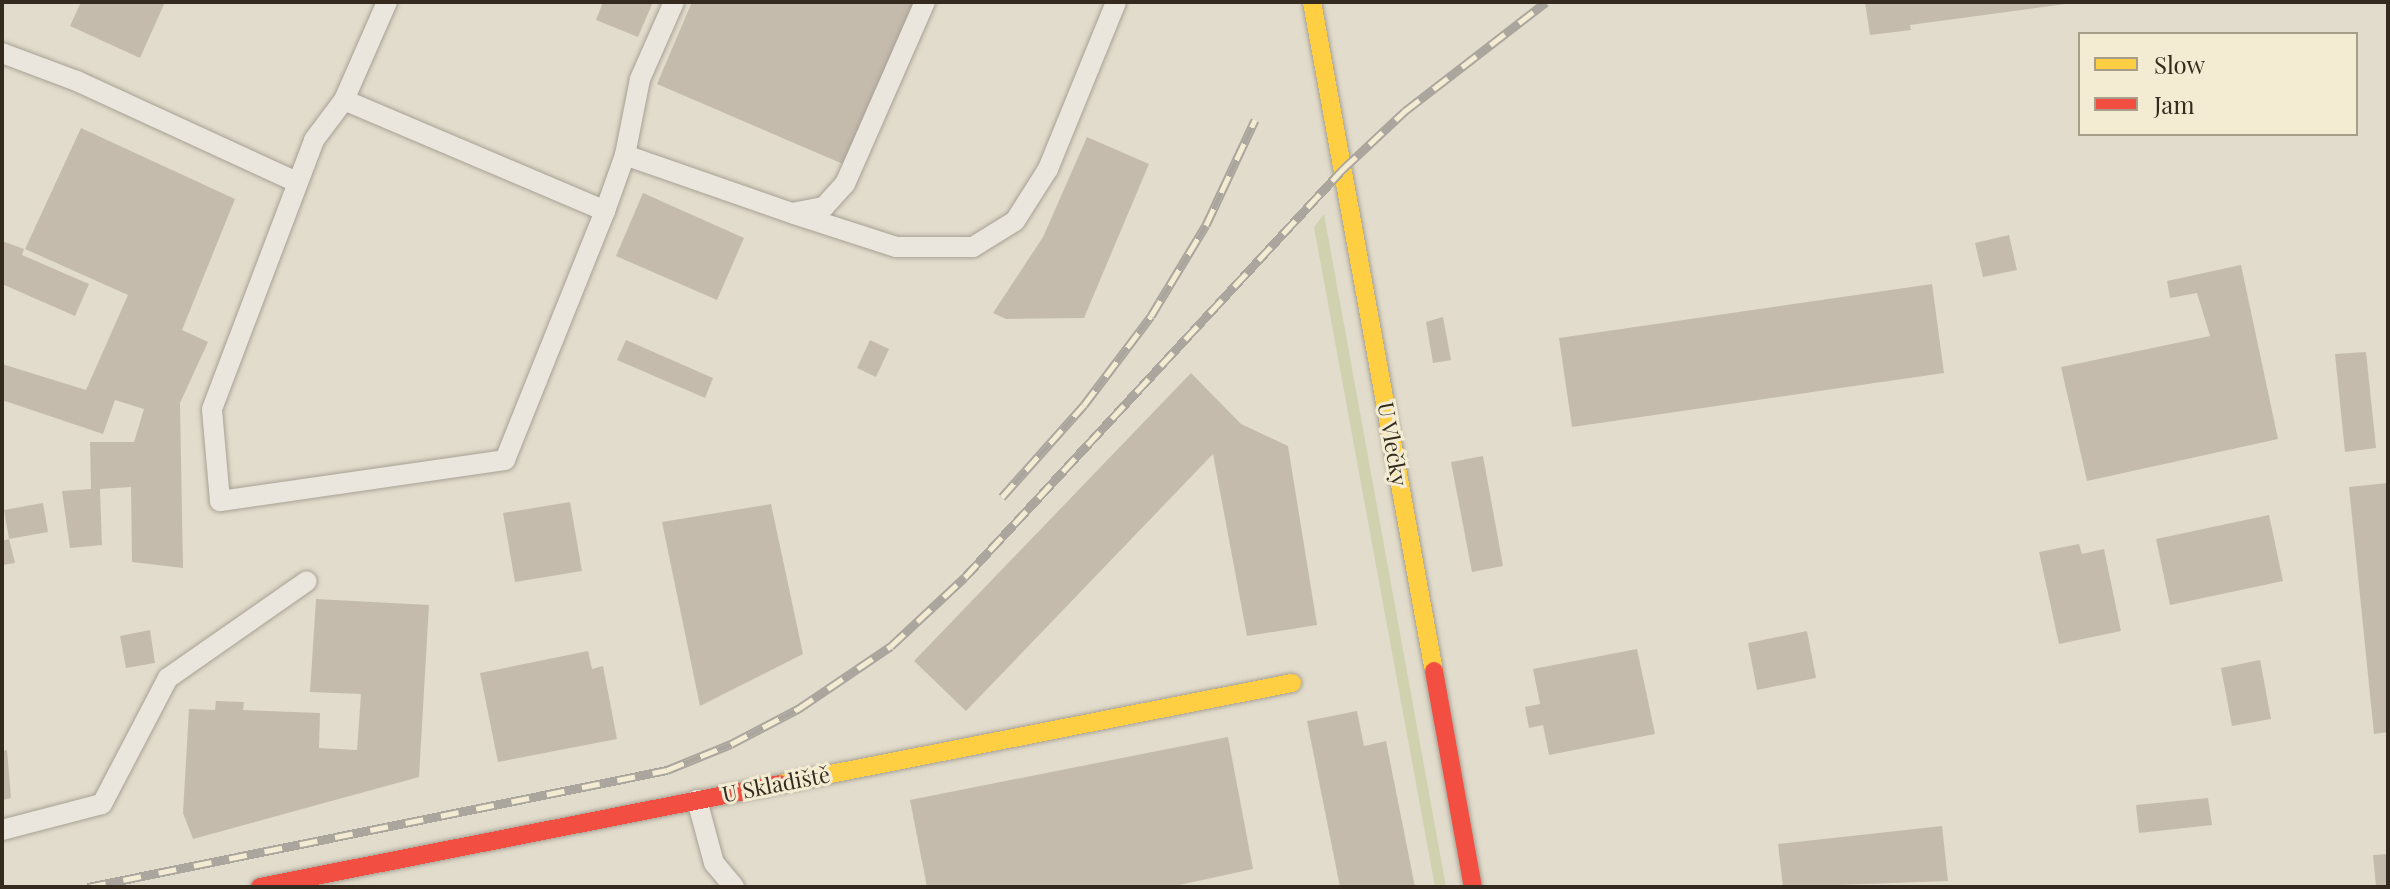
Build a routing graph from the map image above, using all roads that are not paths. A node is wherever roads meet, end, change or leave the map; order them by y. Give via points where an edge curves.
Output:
1 (387, 2) edge
2 (674, 2) edge
3 (925, 2) edge
4 (1116, 2) edge
5 (1312, 2) edge
6 (2, 53) edge
7 (344, 100) junction
8 (625, 155) junction
9 (297, 182) junction
10 (605, 211) junction
11 (790, 213) junction
12 (307, 581) dead end
13 (1292, 683) dead end
14 (697, 800) junction
15 (2, 830) edge
16 (260, 887) edge
17 (734, 887) edge
18 (1473, 887) edge

1 - 7 lane
2 - 8 lane via 640,79
3 - 11 lane via 845,184 824,207
4 - 11 lane via 1048,169 1015,221 973,247 896,247
5 - 18 street, U Vlečky
6 - 9 lane via 77,81
7 - 9 lane via 314,140
7 - 10 lane
8 - 10 lane
8 - 11 lane
9 - 10 lane via 212,409 220,501 505,460
12 - 15 lane via 168,678 102,804
13 - 14 street, U Skladiště
14 - 16 street, U Skladiště
14 - 17 lane via 714,863

